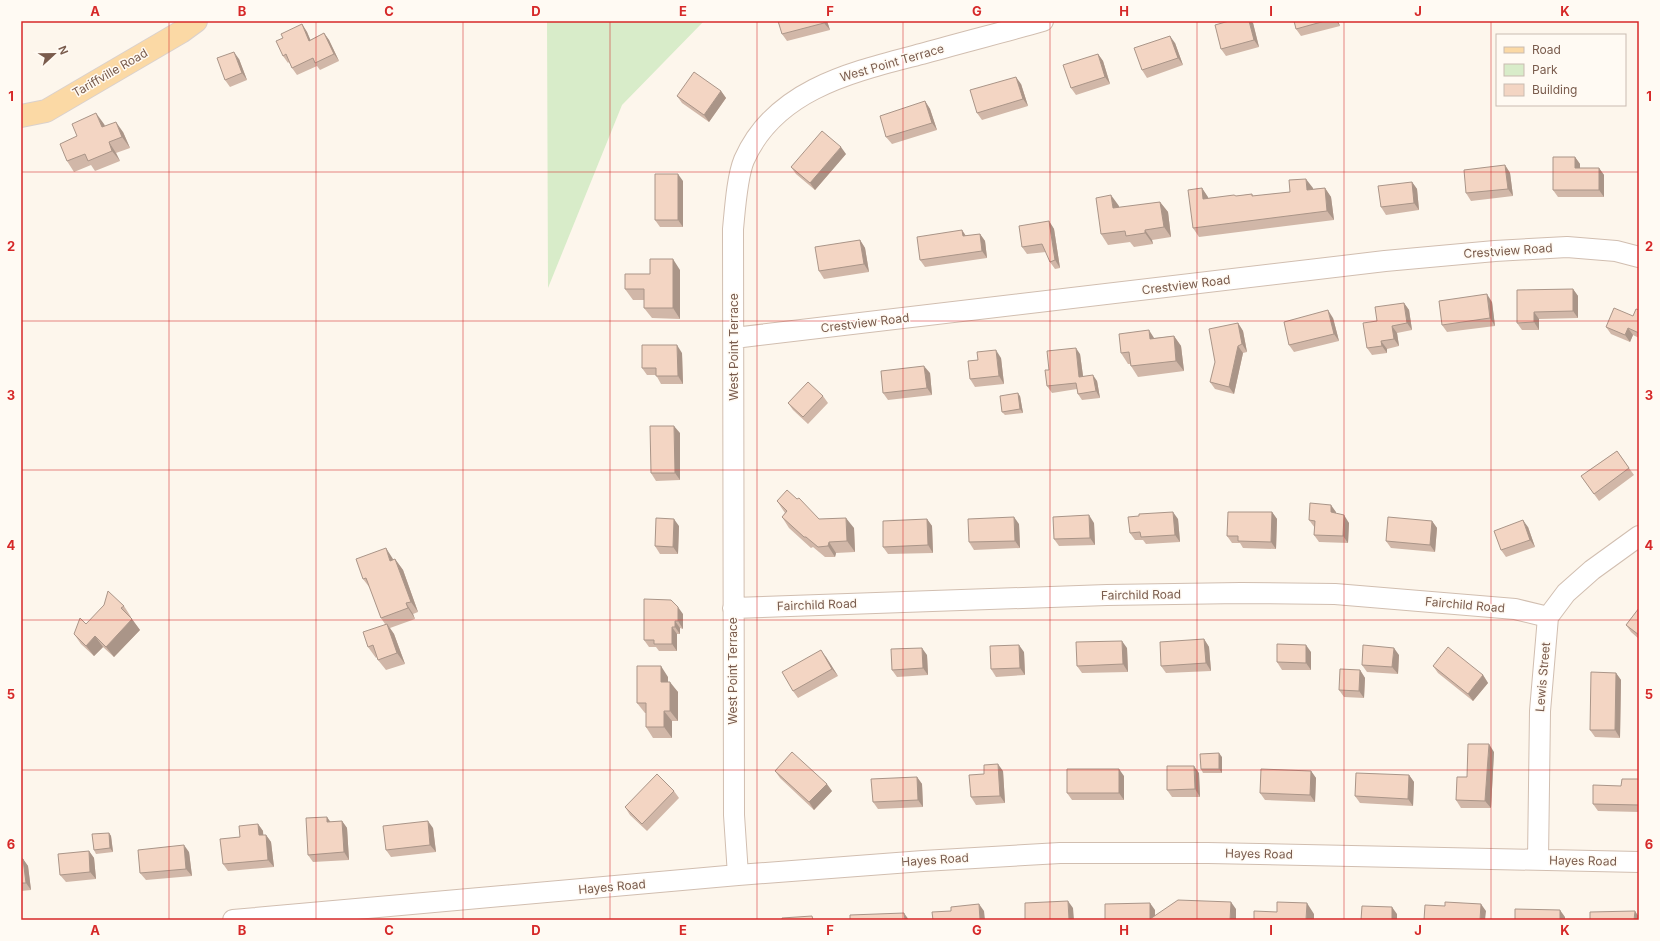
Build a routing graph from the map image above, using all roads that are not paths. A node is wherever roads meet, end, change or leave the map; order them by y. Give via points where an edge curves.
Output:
1 (196, 21) edge
2 (1043, 21) edge
3 (21, 116) edge
4 (1639, 257) edge
5 (734, 338) junction
6 (1639, 536) edge
7 (733, 608) junction
8 (1548, 617) junction
9 (1538, 860) junction
10 (1639, 862) edge
11 (738, 875) junction
12 (233, 920) edge

1 - 3 main road, Tariffville Road via 46,111
2 - 5 street, West Point Terrace via 844,75 810,91 782,109 761,132 742,167 733,228
4 - 5 street, Crestview Road via 1567,247 1495,250
5 - 7 street, West Point Terrace
6 - 8 street via 1592,570 1566,593
7 - 8 street, Fairchild Road via 1099,595 1303,593 1515,609
7 - 11 street, West Point Terrace via 734,815
8 - 9 street, Lewis Street via 1540,711
9 - 10 street, Hayes Road
9 - 11 street, Hayes Road via 1208,853 1060,853
11 - 12 street, Hayes Road

